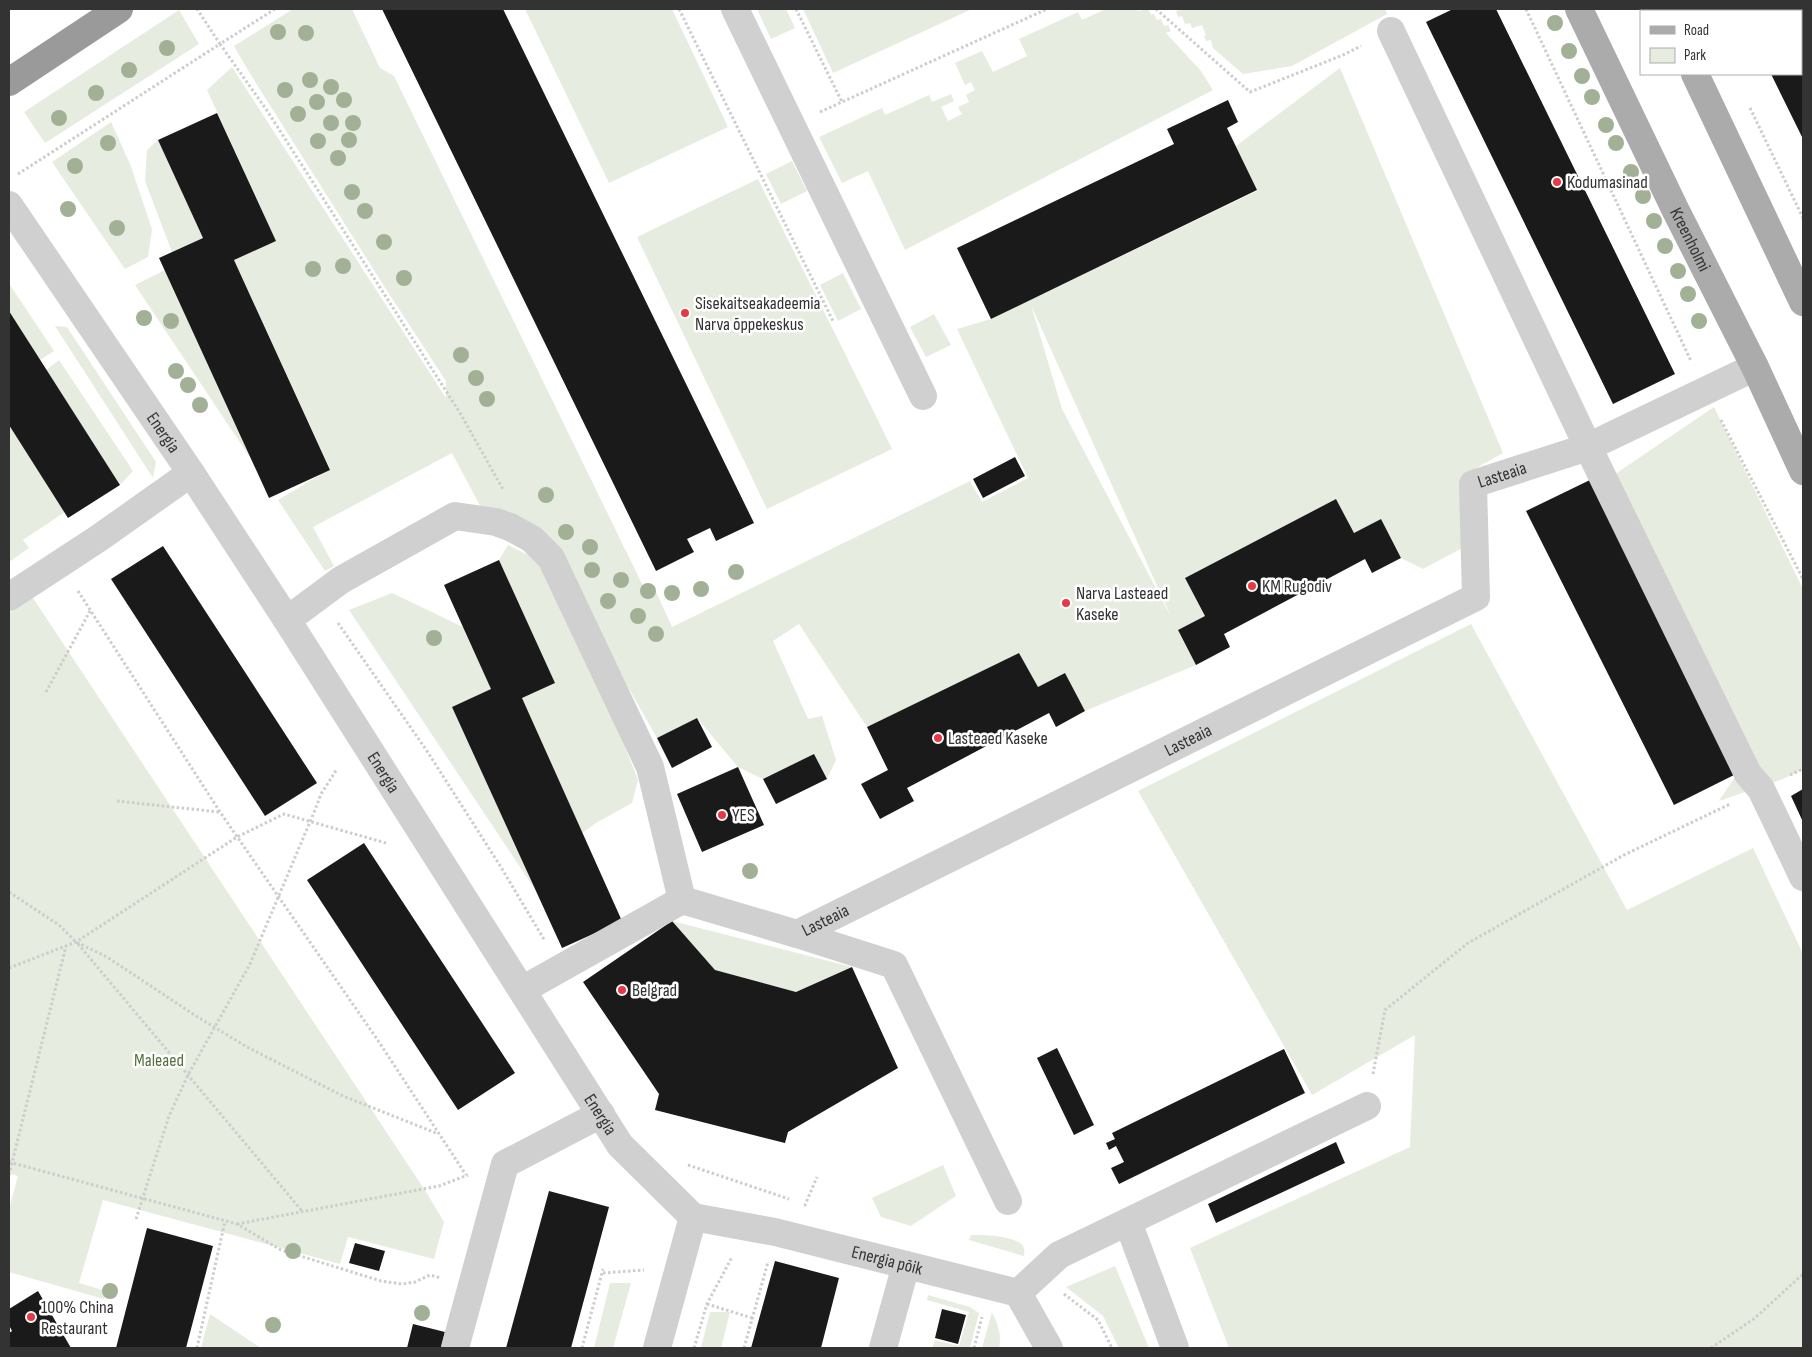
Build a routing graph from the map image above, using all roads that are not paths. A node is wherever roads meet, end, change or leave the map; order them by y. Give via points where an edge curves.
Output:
1 (119, 9) edge
2 (735, 9) edge
3 (1579, 9) edge
4 (1391, 31) road end
5 (1695, 75) edge
6 (9, 82) edge
7 (9, 205) edge
8 (1803, 302) edge
9 (1755, 367) junction
10 (923, 396) dead end
11 (1588, 447) junction
12 (1803, 471) edge
13 (190, 473) junction
14 (9, 597) edge
15 (287, 620) junction
16 (1803, 877) edge
17 (682, 900) junction
18 (797, 934) junction
19 (522, 990) junction
20 (1367, 1106) road end
21 (601, 1114) junction
22 (1008, 1201) dead end
23 (693, 1217) junction
24 (1128, 1222) junction
25 (906, 1265) junction
26 (1018, 1293) junction
27 (1040, 1342) edge
28 (455, 1348) edge
29 (657, 1348) edge
30 (883, 1348) edge
31 (1175, 1348) edge

1 - 6 highway
2 - 10 street
3 - 9 main road, Kreenholmi
4 - 11 street
5 - 8 main road
7 - 13 street, Energia
9 - 11 street, Lasteaia
9 - 12 main road, Kreenholmi
11 - 16 street via 1748,774 1761,789
11 - 18 street, Lasteaia via 1473,484 1476,597
13 - 14 street
13 - 15 street, Energia
15 - 17 street via 342,580 455,516 496,522 532,540 551,558 650,768
15 - 19 street, Energia
17 - 18 street, Lasteaia
17 - 19 street
18 - 22 street via 894,965
19 - 21 street, Energia
20 - 24 street
21 - 23 street, Energia via 620,1145
21 - 28 street via 505,1164
23 - 25 street, Energia põik via 775,1232
23 - 29 street
24 - 26 street via 1060,1255
24 - 31 street
25 - 26 street, Energia põik
25 - 30 street
26 - 27 street

